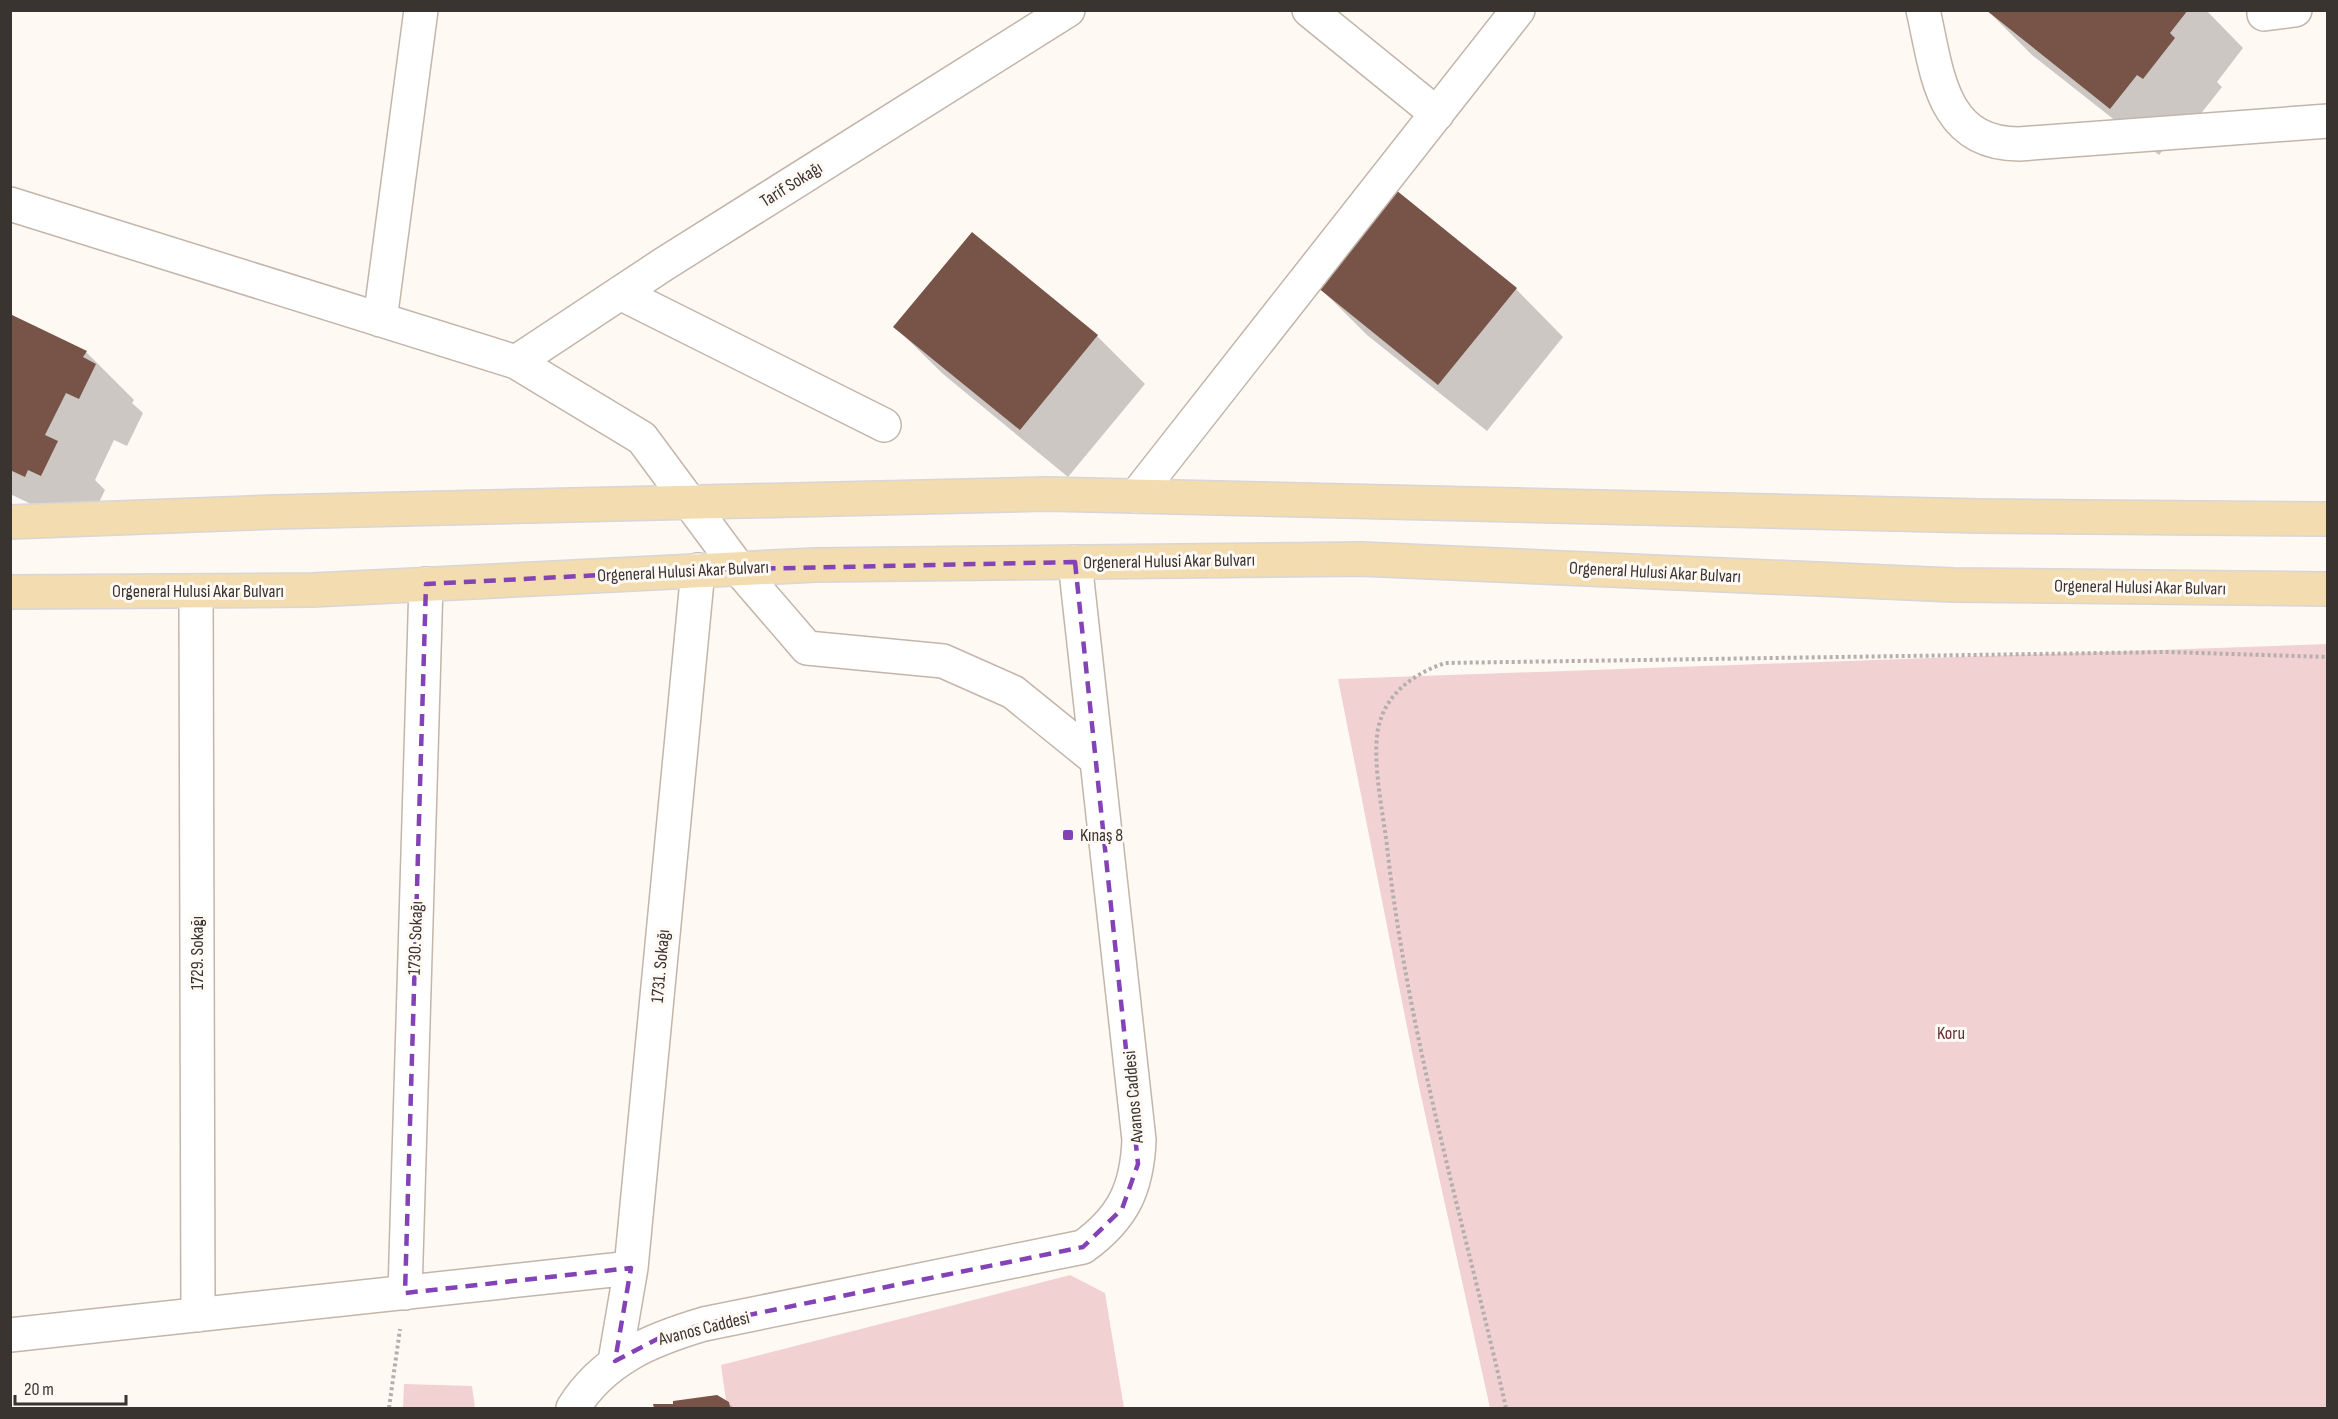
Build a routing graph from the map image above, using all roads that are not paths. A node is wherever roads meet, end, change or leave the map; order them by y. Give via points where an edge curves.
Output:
1 (421, 10) edge
2 (1068, 10) edge
3 (1309, 10) edge
4 (1518, 10) edge
5 (1923, 10) edge
6 (1437, 114) junction
7 (2328, 121) edge
8 (10, 204) edge
9 (620, 293) junction
10 (380, 320) junction
11 (516, 362) junction
12 (884, 425) dead end
13 (1136, 496) junction
14 (692, 502) junction
15 (2328, 519) edge
16 (10, 522) edge
17 (1075, 562) junction
18 (739, 568) junction
19 (698, 570) junction
20 (426, 584) junction
21 (2328, 589) edge
22 (196, 591) junction
23 (10, 592) edge
24 (1097, 760) junction
25 (631, 1268) junction
26 (405, 1293) junction
27 (198, 1315) junction
28 (10, 1335) edge
29 (615, 1361) junction
30 (573, 1408) edge

1 - 10 street
2 - 9 street, Tarif Sokağı
3 - 6 street
4 - 6 street
5 - 7 street via 1949,107 1959,121 1987,140 2019,144
6 - 13 street
8 - 10 street
9 - 11 street, Tarif Sokağı
9 - 12 street
10 - 11 street
11 - 14 street via 642,438
13 - 14 main road via 1047,494
13 - 15 main road via 1979,516
14 - 16 main road
14 - 18 street
17 - 18 main road, Orgeneral Hulusi Akar Bulvarı
17 - 21 main road, Orgeneral Hulusi Akar Bulvarı via 1360,559 1953,585
17 - 24 street, Avanos Caddesi
18 - 19 main road, Orgeneral Hulusi Akar Bulvarı
18 - 24 street via 807,648 943,661 1013,692
19 - 20 main road, Orgeneral Hulusi Akar Bulvarı
19 - 25 street, 1731. Sokağı
20 - 22 main road, Orgeneral Hulusi Akar Bulvarı
20 - 26 street, 1730. Sokağı
22 - 23 main road, Orgeneral Hulusi Akar Bulvarı
22 - 27 street, 1729. Sokağı
24 - 29 street, Avanos Caddesi via 1139,1140 1132,1188 1111,1224 1083,1247 704,1324 661,1336
25 - 26 street
25 - 29 street, 1731. Sokağı
26 - 27 street
27 - 28 street
29 - 30 street, Avanos Caddesi

